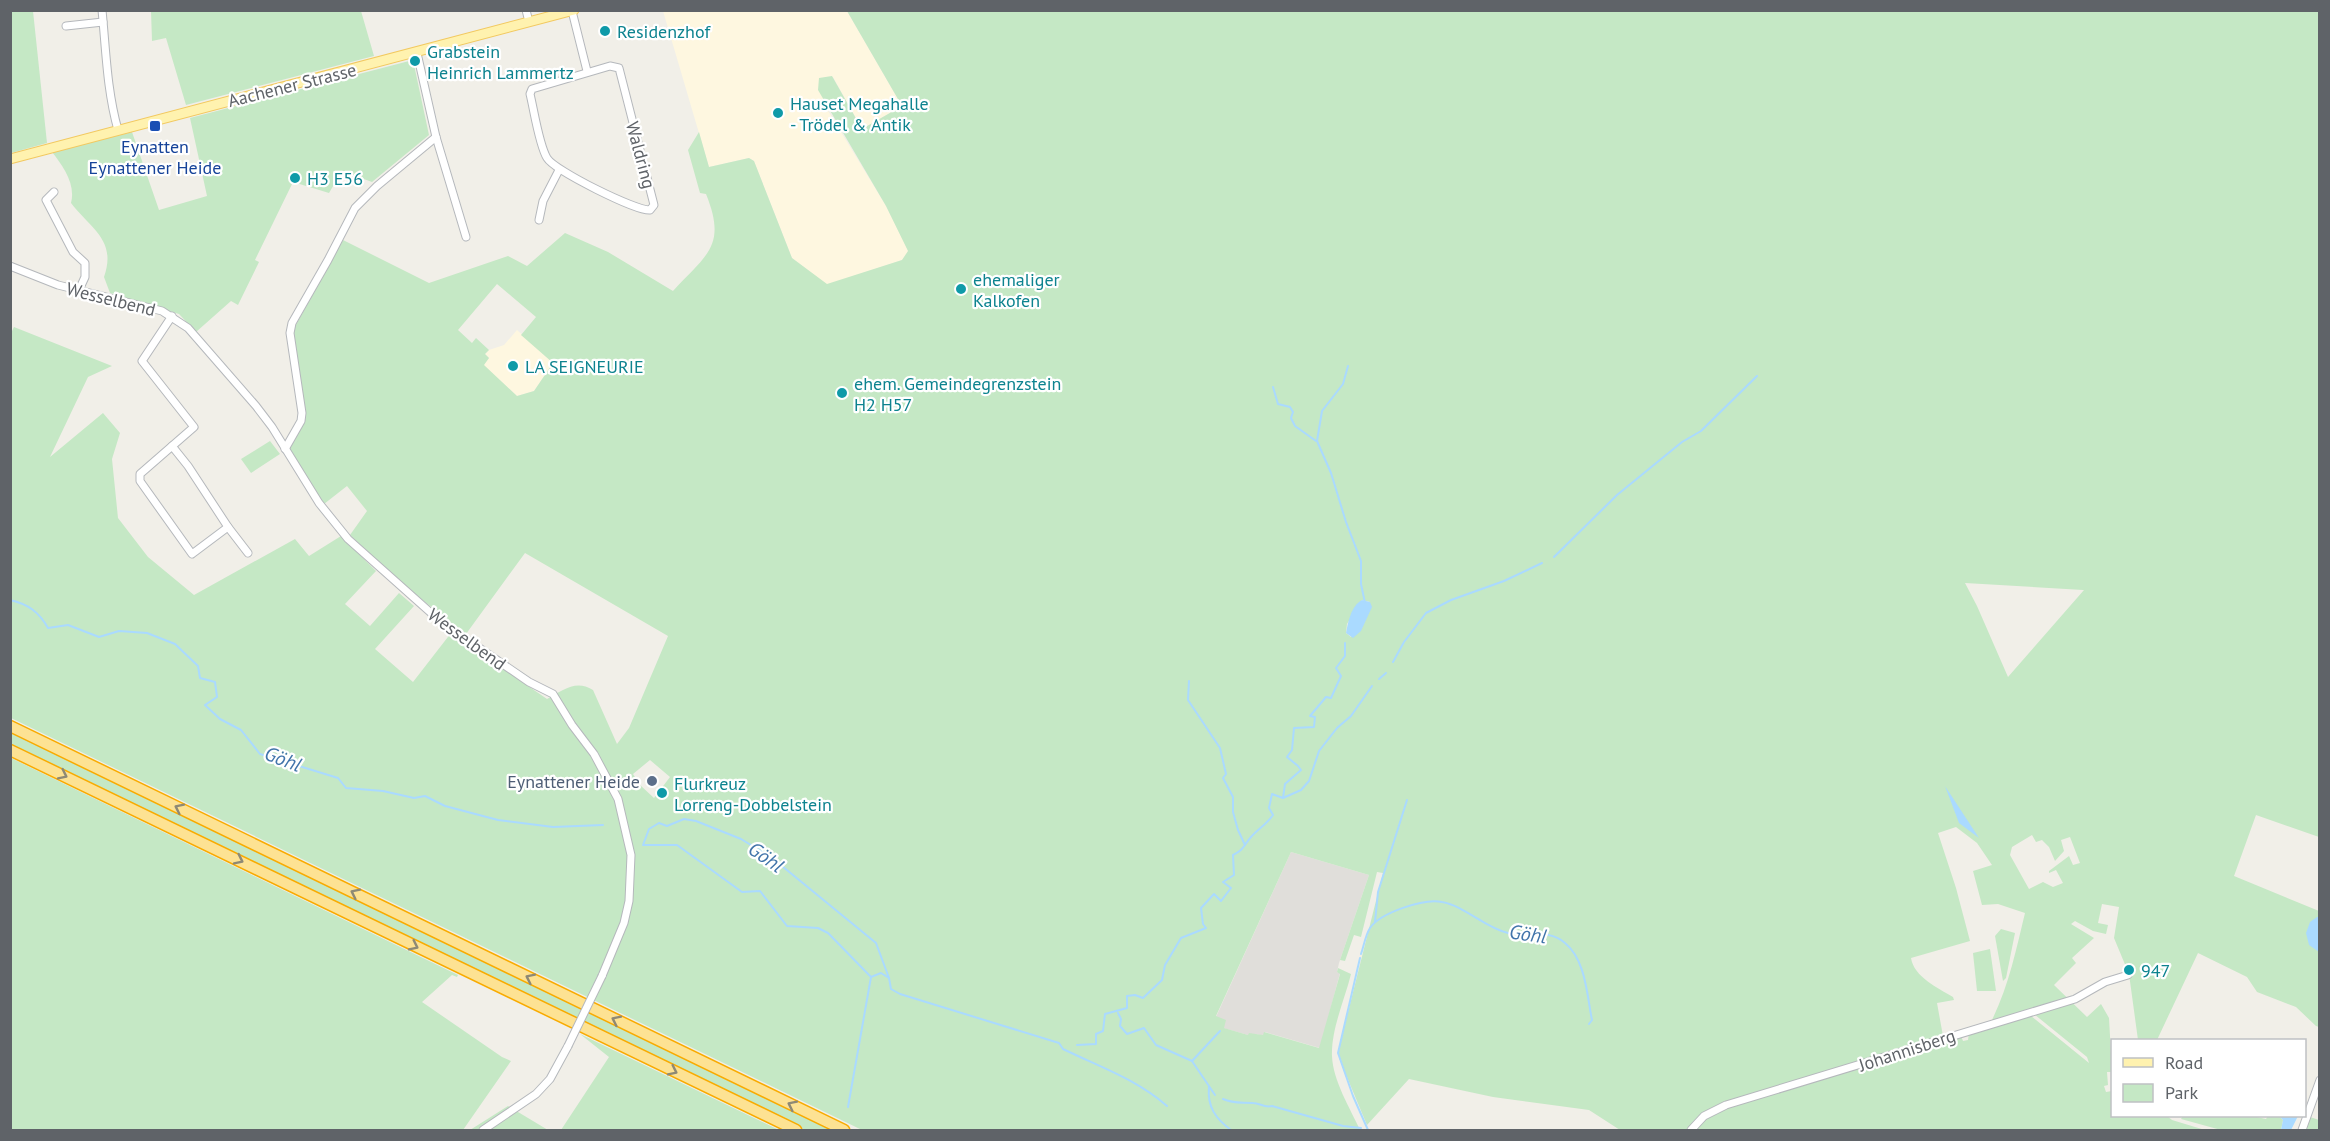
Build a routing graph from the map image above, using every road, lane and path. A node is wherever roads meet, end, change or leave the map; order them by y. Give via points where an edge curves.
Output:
1 (102, 10) edge
2 (526, 10) edge
3 (573, 11) edge
4 (103, 22) junction
5 (529, 22) junction
6 (66, 26) dead end
7 (417, 53) junction
8 (587, 71) junction
9 (118, 130) junction
10 (436, 137) junction
11 (10, 159) edge
12 (559, 170) junction
13 (54, 192) dead end
14 (539, 220) dead end
15 (466, 237) dead end
16 (10, 266) edge
17 (79, 290) junction
18 (172, 316) junction
19 (172, 446) junction
20 (285, 448) junction
21 (228, 527) junction
22 (248, 553) dead end
23 (10, 726) edge
24 (10, 750) edge
25 (2128, 975) dead end
26 (2319, 1080) edge
27 (483, 1131) edge
28 (796, 1131) edge
29 (844, 1131) edge
30 (1691, 1131) edge
31 (2302, 1131) edge

1 - 4 street
2 - 5 street
3 - 5 main road, Aachener Strasse
3 - 8 street
4 - 6 street
4 - 9 street via 107,77
5 - 7 main road, Aachener Strasse
7 - 9 main road, Aachener Strasse
7 - 10 street
8 - 12 street, Waldring via 538,86 530,94 546,156
8 - 12 street, Waldring via 619,68 654,205 650,210 634,207
9 - 11 main road, Aachener Strasse
10 - 15 street
10 - 20 street via 355,208 292,322 301,422
12 - 14 street via 543,201
13 - 17 street via 46,200 73,252 86,263
16 - 17 street, Wesselbend via 40,280
17 - 18 street, Wesselbend
18 - 19 street via 142,361 194,427
18 - 20 street, Wesselbend via 204,345 256,406
19 - 21 street
19 - 21 street via 140,474 145,491 192,554
20 - 27 street, Wesselbend, bridge via 319,503 348,539 440,621 553,694 618,799 629,842 631,871 624,923 550,1079 536,1094
21 - 22 street
29 -> 23 highway
24 -> 28 highway
25 - 30 street, Johannisberg via 2105,982 2075,999 1726,1105 1704,1116
26 - 31 street

